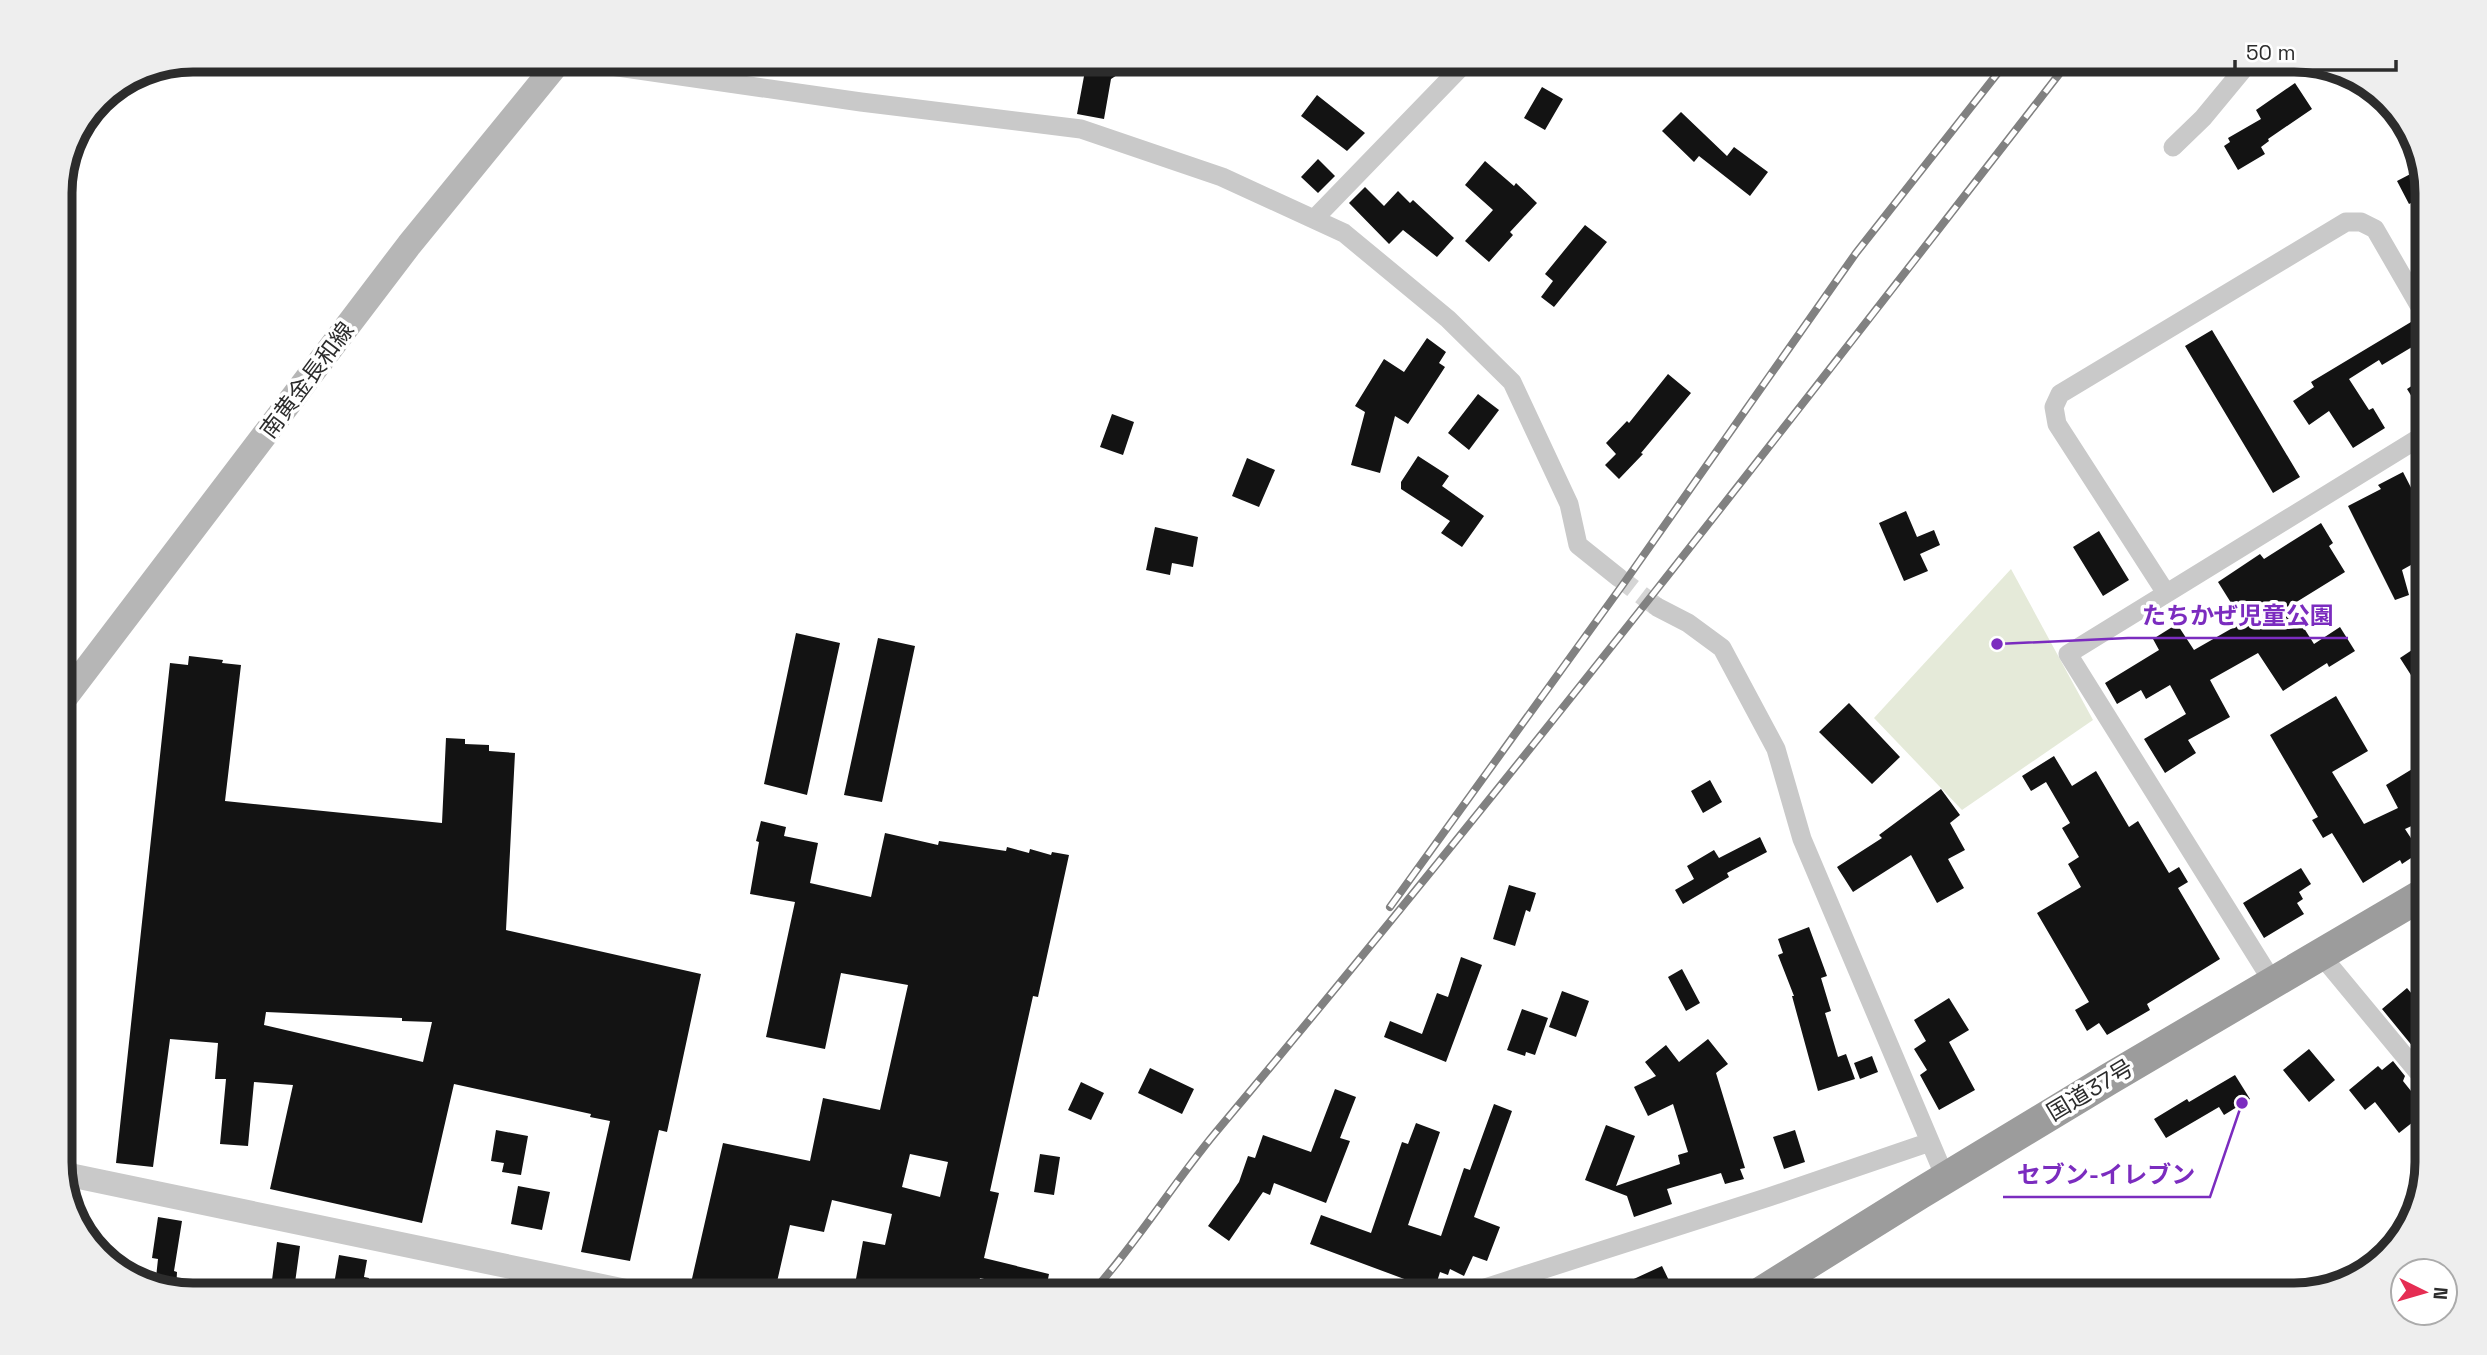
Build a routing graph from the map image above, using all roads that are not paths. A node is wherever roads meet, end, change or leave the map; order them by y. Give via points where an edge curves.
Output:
1 (550, 72) edge
2 (653, 72) edge
3 (1456, 72) edge
4 (2241, 72) edge
5 (2172, 147) dead end
6 (1314, 219) junction
7 (2415, 297) edge
8 (2415, 440) edge
9 (1618, 577) tunnel mouth
10 (2166, 593) junction
11 (1657, 607) tunnel mouth
12 (72, 688) edge
13 (2415, 899) edge
14 (2322, 955) junction
15 (2274, 984) junction
16 (2415, 1068) edge
17 (1930, 1142) junction
18 (73, 1176) edge
19 (1945, 1177) junction
20 (583, 1283) edge
21 (1503, 1283) edge
22 (1778, 1283) edge

1 - 12 main road, 南黄金長和線 via 409,245
2 - 6 street via 1081,129 1222,177
3 - 6 street
4 - 5 street
6 - 9 street via 1355,241 1448,319 1512,382 1569,504 1578,545
7 - 10 street via 2375,229 2361,222 2346,222 2060,394 2054,407 2057,424
8 - 10 street
10 - 15 street via 2068,654
11 - 17 street via 1722,648 1776,750 1802,838
13 - 14 highway, 国道37号
14 - 15 highway, 国道37号
14 - 16 street
15 - 19 highway, 国道37号
17 - 19 street
17 - 21 street
18 - 20 street
19 - 22 highway, 国道37号

